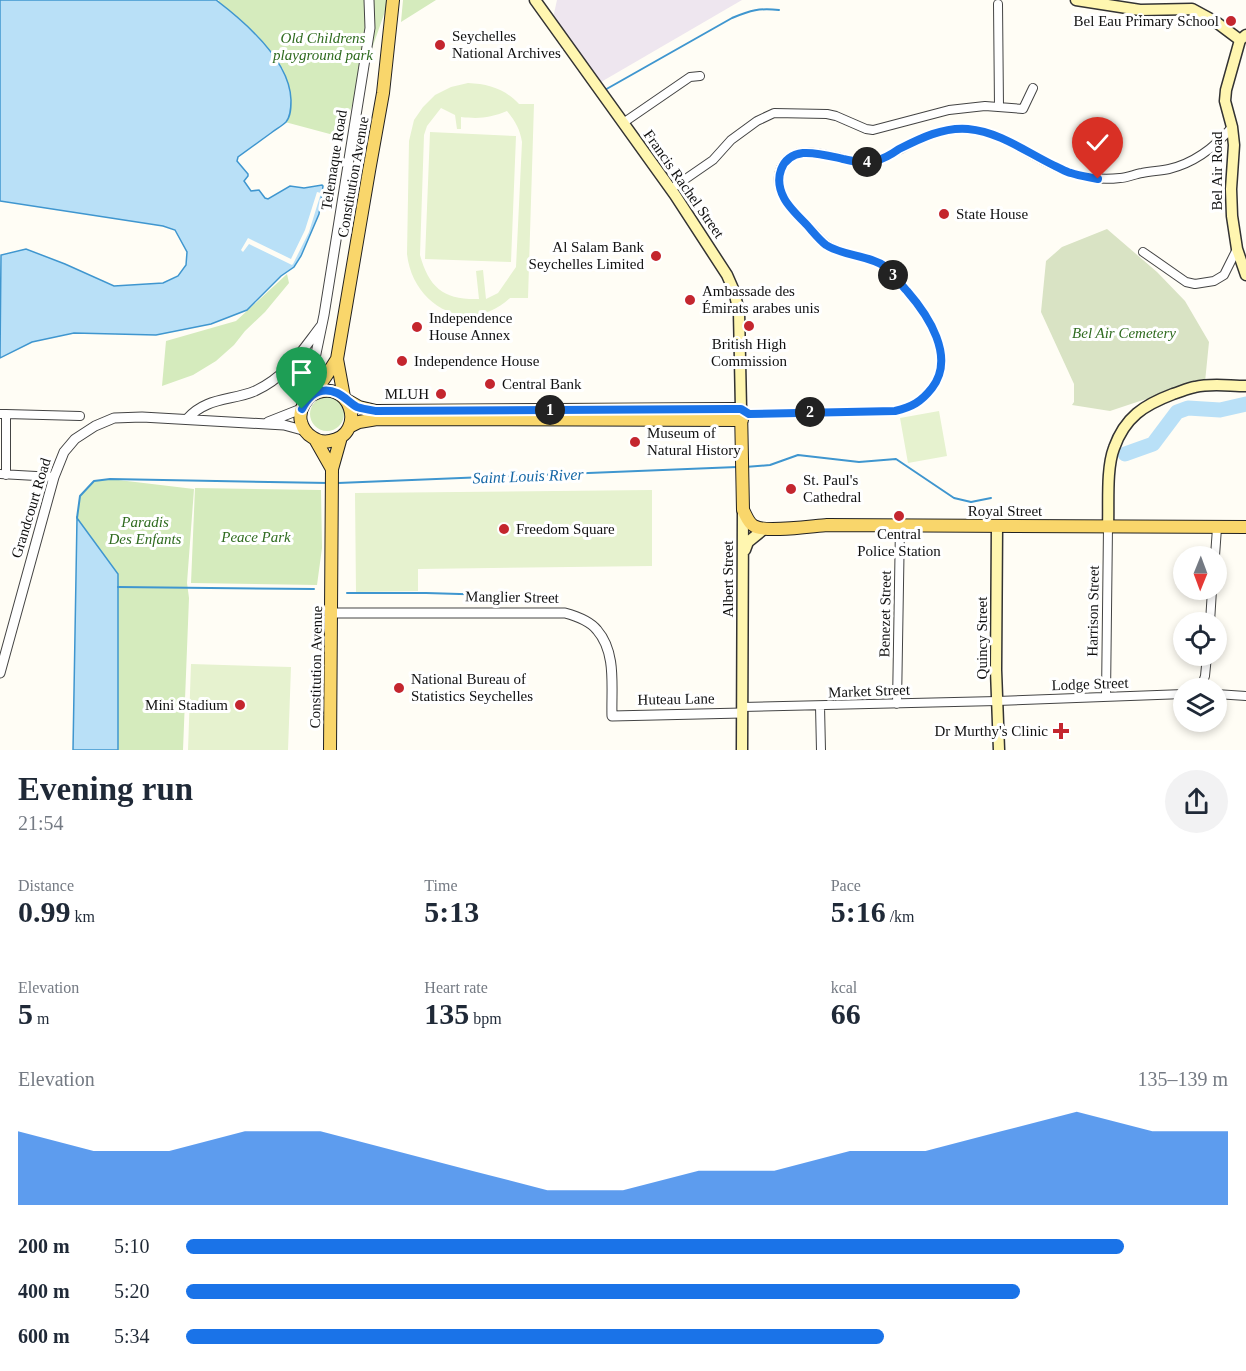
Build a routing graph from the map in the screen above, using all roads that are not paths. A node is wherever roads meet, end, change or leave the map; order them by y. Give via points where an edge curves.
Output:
1 (369, 0) edge
2 (393, 0) edge
3 (535, 0) edge
4 (1076, 0) edge
5 (998, 4) dead end
6 (1243, 37) edge
7 (700, 76) dead end
8 (1033, 88) dead end
9 (999, 107) junction
10 (623, 123) junction
11 (1232, 127) junction
12 (671, 189) junction
13 (1237, 249) junction
14 (1143, 252) dead end
15 (1246, 275) edge
16 (323, 324) junction
17 (337, 359) junction
18 (1246, 386) edge
19 (310, 396) junction
20 (344, 398) junction
21 (302, 408) junction
22 (3, 414) edge
23 (744, 414) junction
24 (80, 416) dead end
25 (187, 419) junction
26 (263, 424) junction
27 (345, 432) junction
28 (310, 435) junction
29 (332, 472) junction
30 (3, 474) edge
31 (54, 477) junction
32 (743, 510) junction
33 (900, 525) junction
34 (997, 526) junction
35 (1108, 526) junction
36 (1246, 527) edge
37 (1217, 528) junction
38 (765, 529) junction
39 (1216, 546) edge
40 (744, 553) junction
41 (332, 613) junction
42 (0, 673) edge
43 (1173, 694) edge
44 (1227, 695) edge
45 (1106, 696) junction
46 (1246, 696) edge
47 (997, 701) junction
48 (897, 704) junction
49 (820, 706) junction
50 (742, 710) junction
51 (612, 716) joint
52 (330, 750) edge
53 (742, 750) edge
54 (821, 750) edge
55 (999, 750) edge

1 - 16 street, Telemaque Road via 370,28
2 - 17 main road, Constitution Avenue via 383,93
3 - 10 main road, Francis Rachel Street
4 - 6 main road via 1140,10 1192,9
5 - 9 street
6 - 11 main road, Bel Air Road via 1226,90
7 - 10 street via 690,76
8 - 9 street via 1023,109
9 - 12 street via 949,110 873,130 836,116 774,113 731,140 713,159
10 - 12 main road, Francis Rachel Street
11 - 13 main road, Bel Air Road via 1232,216
11 - 23 street via 1220,141 1189,161 1110,179 1071,173 990,133 967,129 950,129 928,136 875,161 816,153 790,157 779,173 778,185 784,199 826,245 887,268 929,320 939,343 941,370 926,396 912,407 895,411
12 - 23 main road, Francis Rachel Street via 734,291 739,312
13 - 14 street via 1224,275 1195,284 1186,282
13 - 15 main road, Bel Air Road
16 - 21 street, Telemaque Road
16 - 25 street, Telemaque Road via 283,374 254,391 201,407
17 - 19 main road, Constitution Avenue
17 - 20 main road, Constitution Avenue
18 - 35 main road via 1194,387 1160,399 1128,421 1113,449
19 - 20 main road via 327,390
19 - 21 main road
20 - 23 main road via 376,411
20 - 27 main road via 352,418
21 - 26 street
21 - 28 main road via 301,420
22 - 24 street
22 - 30 street
23 - 27 main road via 377,419 358,422
23 - 32 main road, Albert Street
25 - 26 street, Grandcourt Road
25 - 31 street, Grandcourt Road via 126,417 105,421 83,432 64,452
26 - 28 street, Grandcourt Road via 284,425
27 - 28 main road via 333,441
27 - 29 main road, Constitution Avenue
28 - 29 main road
29 - 41 main road, Constitution Avenue
30 - 31 street
31 - 42 street, Grandcourt Road
32 - 38 main road via 753,526
32 - 40 main road, Albert Street
33 - 34 main road, Royal Street
33 - 38 main road, Royal Street
33 - 48 street, Benezet Street
34 - 35 main road, Royal Street
34 - 47 main road, Quincy Street
35 - 37 main road, Royal Street
35 - 45 street, Harrison Street
36 - 37 main road, Royal Street
37 - 39 street
38 - 40 main road via 748,542
40 - 50 main road, Albert Street
41 - 51 street, Manglier Street via 565,612 597,629 608,647
41 - 52 main road, Constitution Avenue
43 - 45 street, Lodge Street
44 - 46 street
45 - 47 street, Lodge Street
47 - 48 street, Market Street
47 - 55 main road, Quincy Street
48 - 49 street, Market Street
49 - 50 street, Market Street
49 - 54 street
50 - 51 street, Huteau Lane
50 - 53 main road, Albert Street

